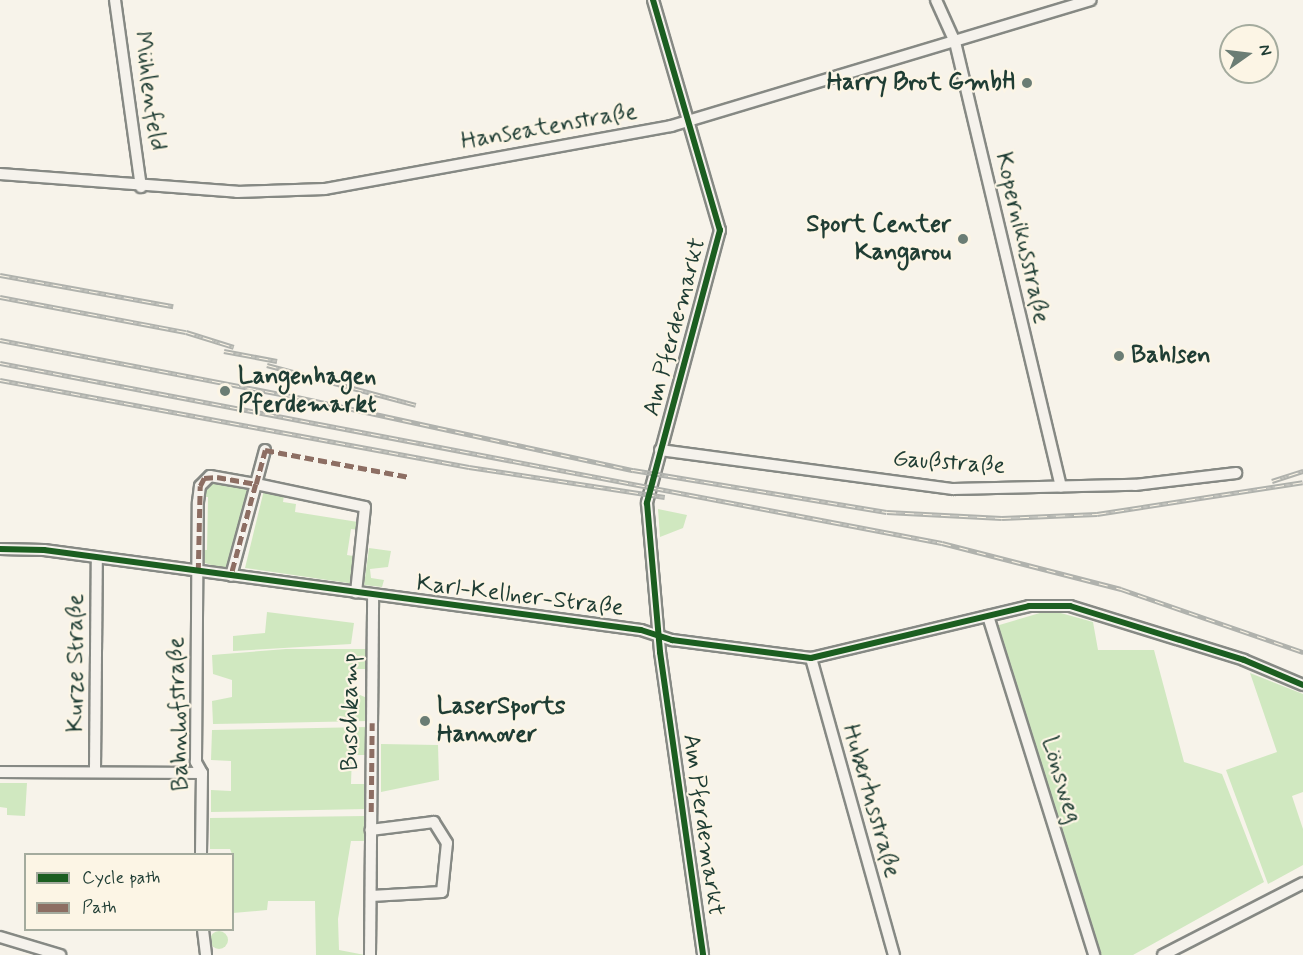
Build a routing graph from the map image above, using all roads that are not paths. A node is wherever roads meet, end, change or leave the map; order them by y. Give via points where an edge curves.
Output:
1 (115, 0) edge
2 (653, 0) edge
3 (936, 0) edge
4 (1090, 0) edge
5 (1063, 4) edge
6 (955, 42) junction
7 (688, 122) junction
8 (0, 174) edge
9 (141, 187) junction
10 (265, 450) dead end
11 (660, 450) junction
12 (1236, 473) dead end
13 (256, 484) junction
14 (1061, 487) junction
15 (0, 549) edge
16 (97, 558) junction
17 (198, 572) junction
18 (231, 576) junction
19 (356, 593) junction
20 (374, 595) junction
21 (988, 616) junction
22 (659, 635) junction
23 (811, 658) junction
24 (1303, 685) edge
25 (95, 768) junction
26 (0, 772) edge
27 (202, 772) junction
28 (371, 830) junction
29 (201, 853) edge
30 (1303, 883) edge
31 (371, 896) junction
32 (203, 931) edge
33 (0, 937) edge
34 (60, 955) edge
35 (206, 955) edge
36 (370, 955) edge
37 (703, 955) edge
38 (894, 955) edge
39 (1094, 955) edge
40 (1163, 955) edge

1 - 9 street, Mühlenfeld
2 - 7 street, Am Pferdemarkt
3 - 6 street, Kopernikusstraße
4 - 5 street, Hanseatenstraße
5 - 6 street, Hanseatenstraße
6 - 7 street, Hanseatenstraße
6 - 14 street, Kopernikusstraße
7 - 9 street, Hanseatenstraße via 326,189 281,193
7 - 11 street, Am Pferdemarkt via 717,214 718,248
8 - 9 street, Hanseatenstraße
10 - 13 street
11 - 14 street, Gaußstraße via 953,489
11 - 22 street, Am Pferdemarkt via 647,503
12 - 14 street, Gaußstraße
13 - 17 street, Bahnhofstraße via 204,478 198,502
13 - 18 street
13 - 19 street via 364,507
15 - 16 street, Karl-Kellner-Straße
16 - 17 street, Karl-Kellner-Straße
16 - 25 street, Kurze Straße
17 - 18 street, Karl-Kellner-Straße
17 - 27 street, Bahnhofstraße via 196,762
18 - 19 street, Karl-Kellner-Straße
19 - 20 street, Karl-Kellner-Straße
20 - 22 street, Karl-Kellner-Straße
20 - 28 street, Buschkamp
21 - 23 street, Karl-Kellner-Straße
21 - 24 street, Karl-Kellner-Straße via 1029,606 1070,606 1171,636
21 - 39 street, Lönsweg
22 - 23 street, Karl-Kellner-Straße
22 - 37 street, Am Pferdemarkt
23 - 38 street, Hubertusstraße
25 - 26 street
25 - 27 street
27 - 29 street, Bahnhofstraße
28 - 31 street, Buschkamp
28 - 31 street via 434,822 447,843 442,892
30 - 40 street
31 - 36 street, Buschkamp
32 - 35 street
33 - 34 street

